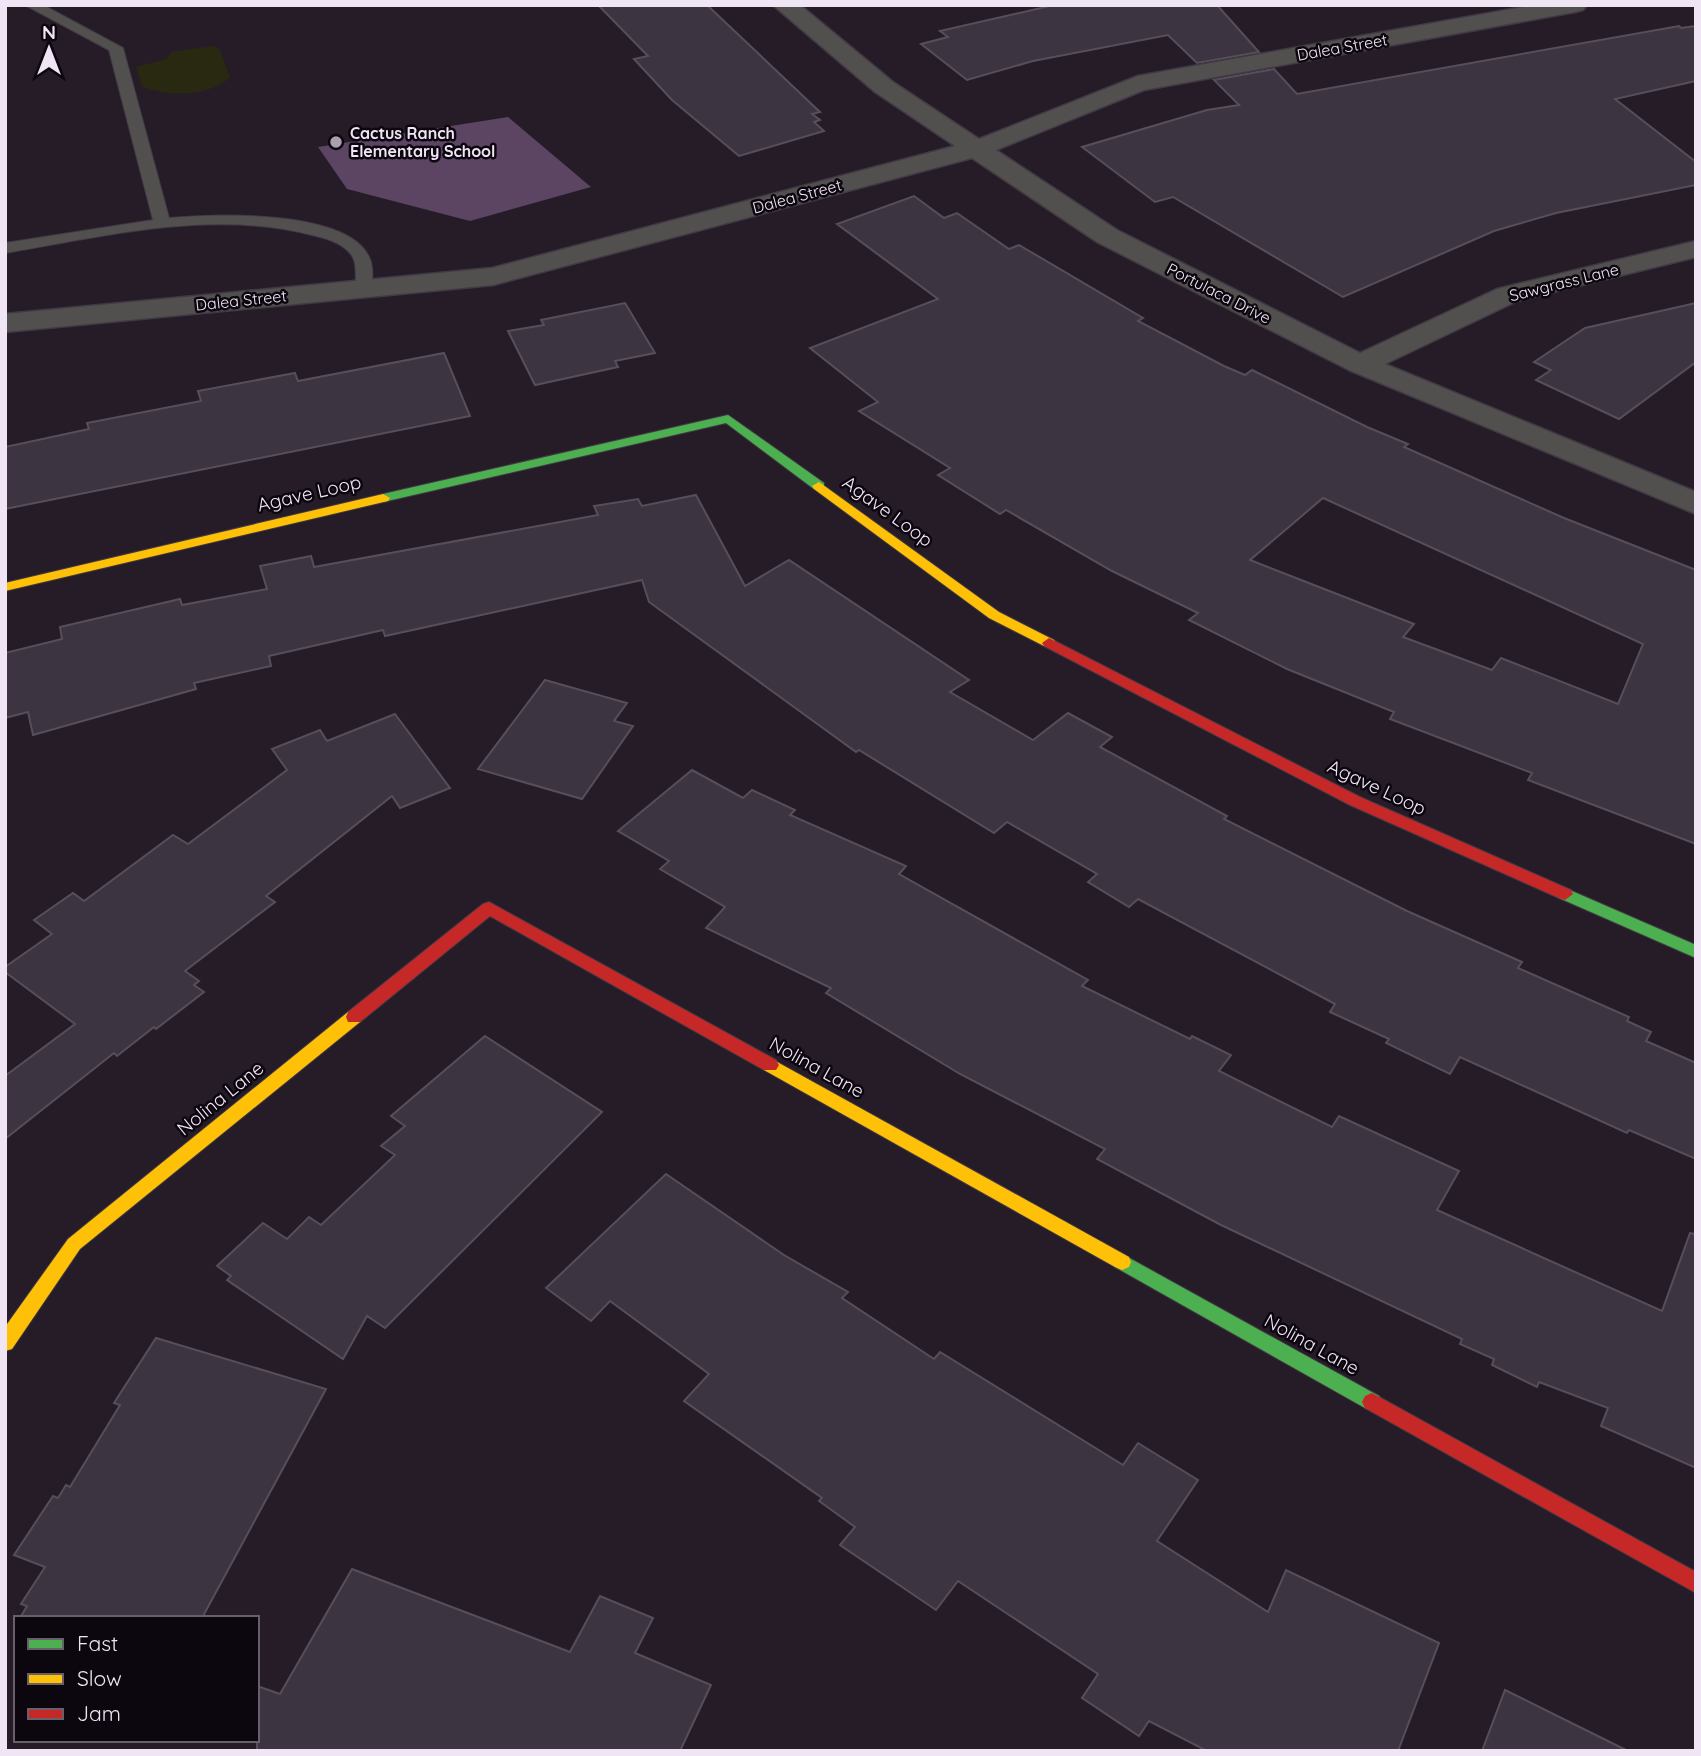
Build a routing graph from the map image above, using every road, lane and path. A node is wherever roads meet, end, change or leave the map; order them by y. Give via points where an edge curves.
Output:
1 (32, 5) edge
2 (785, 5) edge
3 (1575, 5) edge
4 (978, 148) junction
5 (163, 225) junction
6 (5, 247) edge
7 (1696, 249) edge
8 (364, 289) junction
9 (5, 323) edge
10 (1360, 364) junction
11 (1696, 504) edge
12 (5, 587) edge
13 (1696, 952) edge
14 (5, 1343) edge
15 (1696, 1583) edge

1 - 5 lane via 116,48
2 - 4 street, Portulaca Drive via 884,87
3 - 4 street, Dalea Street via 1138,84
4 - 8 street, Dalea Street via 493,276
4 - 10 street, Portulaca Drive via 1107,236
5 - 6 lane
5 - 8 lane via 276,221 316,230 348,242 362,258
7 - 10 street, Sawgrass Lane via 1507,295
8 - 9 street, Dalea Street
10 - 11 street, Portulaca Drive
12 - 13 street, Agave Loop via 728,418 994,615 1355,802
14 - 15 street, Nolina Lane via 75,1244 489,908

